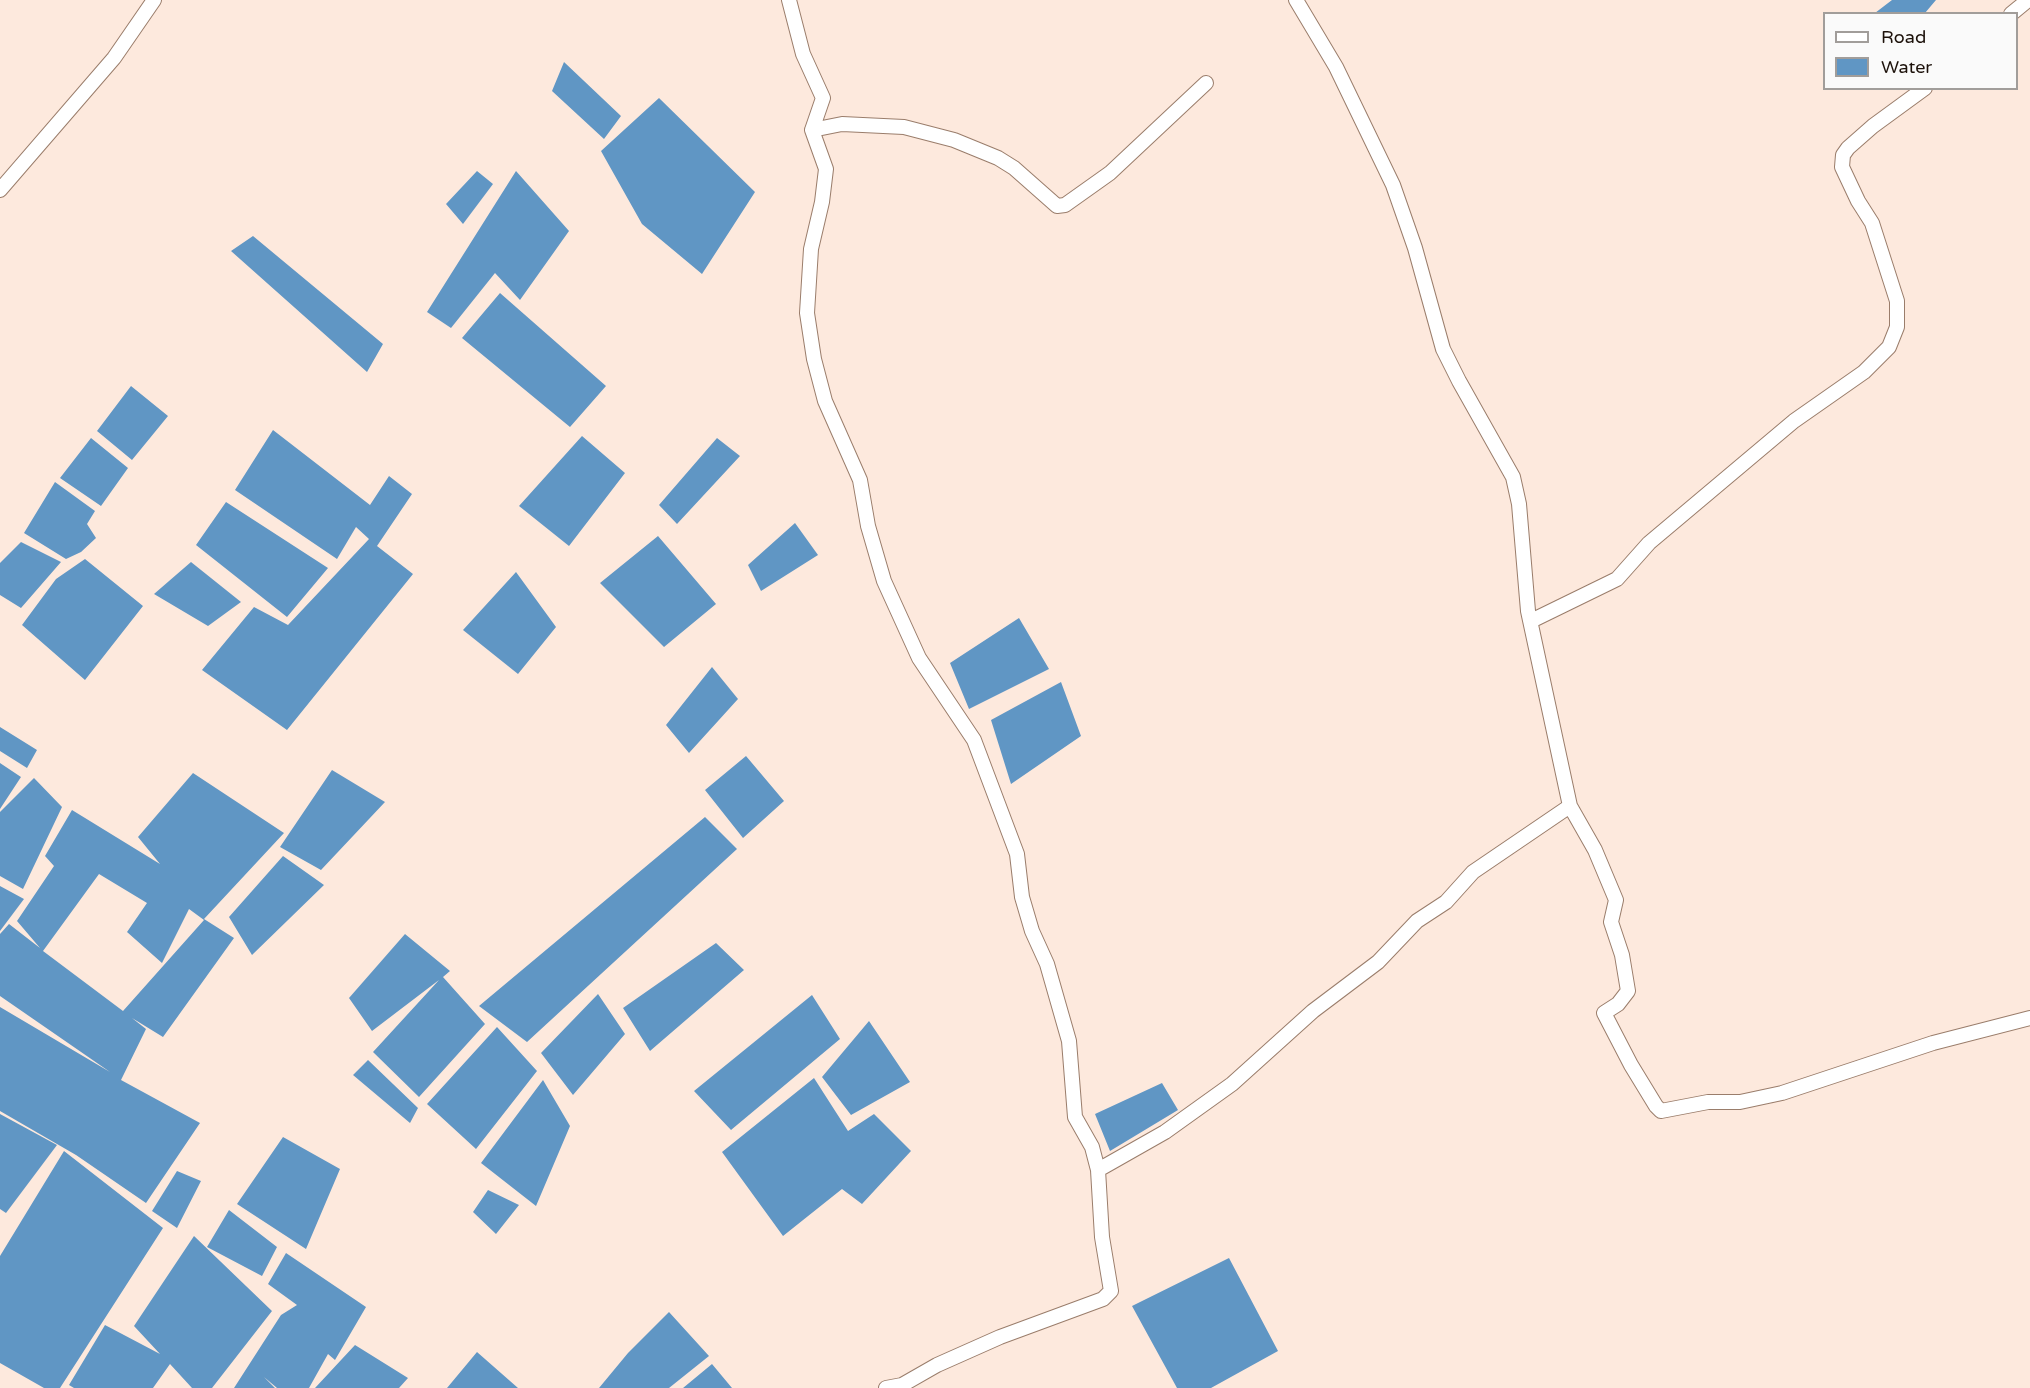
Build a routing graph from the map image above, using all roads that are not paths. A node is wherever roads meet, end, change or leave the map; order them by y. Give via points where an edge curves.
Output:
1 (154, 0) edge
2 (789, 0) edge
3 (1296, 0) edge
4 (2028, 0) edge
5 (2013, 12) edge
6 (1206, 83) dead end
7 (1922, 90) edge
8 (812, 130) junction
9 (0, 190) edge
10 (1531, 621) junction
11 (1570, 806) junction
12 (2030, 1018) edge
13 (1098, 1170) junction
14 (886, 1388) edge

1 - 9 street via 114,58
2 - 8 street via 803,54 823,98
3 - 10 street via 1336,67 1389,178 1407,222 1443,349 1513,477
4 - 5 street
6 - 8 street via 1110,173 1065,205 1057,206 1014,168 954,140 904,128 842,124
7 - 10 street via 1864,132 1843,155 1842,167 1872,223 1897,301 1897,327 1889,347 1649,543 1617,579
8 - 13 street via 826,169 811,249 807,313 825,401 860,480 884,581 919,658 974,740 996,794 1017,854 1022,897 1032,932 1047,964 1069,1041 1075,1117 1092,1148
10 - 11 street
11 - 12 street via 1595,850 1616,900 1611,922 1628,991 1604,1013 1661,1111 1782,1093 1933,1043
11 - 13 street via 1473,872 1446,902 1418,921 1378,962 1312,1011 1232,1084 1165,1132
13 - 14 street via 1102,1237 1111,1292 1103,1299 937,1365 902,1385

